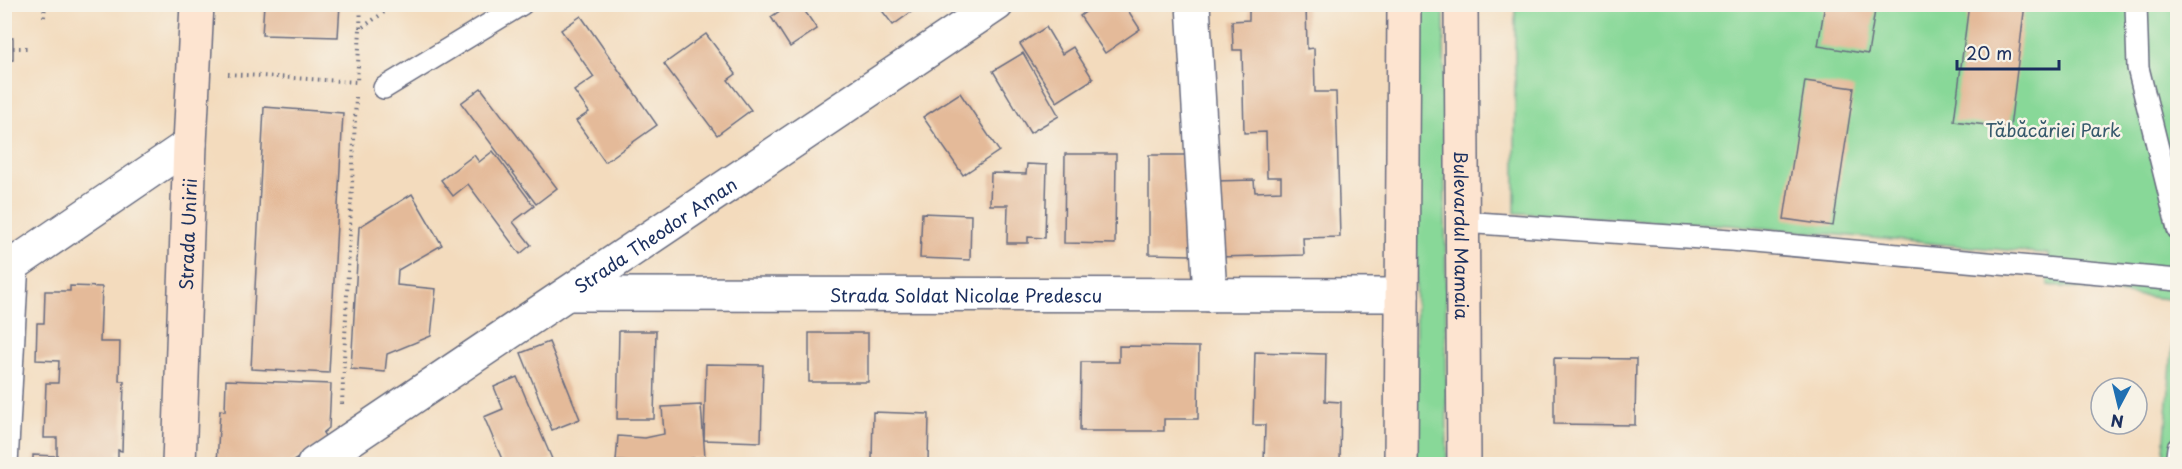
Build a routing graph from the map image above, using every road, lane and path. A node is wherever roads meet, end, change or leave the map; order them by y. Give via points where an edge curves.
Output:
1 (45, 4) edge
2 (197, 4) edge
3 (361, 4) edge
4 (396, 4) edge
5 (522, 4) edge
6 (997, 4) edge
7 (1193, 4) edge
8 (1404, 4) edge
9 (1461, 4) edge
10 (2136, 4) edge
11 (44, 17) dead end
12 (360, 29) junction
13 (13, 48) dead end
14 (27, 48) dead end
15 (194, 72) junction
16 (357, 81) junction
17 (384, 88) dead end
18 (190, 144) junction
19 (1462, 222) junction
20 (2178, 229) edge
21 (11, 266) edge
22 (2178, 280) edge
23 (567, 294) junction
24 (1210, 295) junction
25 (1402, 295) junction
26 (2178, 448) edge
27 (327, 456) edge
28 (7, 465) edge
29 (179, 465) edge
30 (1401, 465) edge
31 (1464, 465) edge
32 (2176, 465) edge

1 - 11 path
2 - 15 main road, Strada Unirii
3 - 12 path
4 - 12 path
5 - 17 lane
6 - 23 street, Strada Theodor Aman
7 - 24 street
8 - 25 main road
9 - 19 main road, Bulevardul Mamaia
10 - 20 lane via 2138,68
12 - 16 path
13 - 14 path
15 - 16 path
15 - 18 main road, Strada Unirii
16 - 27 path
18 - 21 street
18 - 29 main road, Strada Unirii
19 - 22 lane via 1731,240
19 - 31 main road, Bulevardul Mamaia
21 - 28 lane
23 - 24 street, Strada Soldat Nicolae Predescu
23 - 27 street, Strada Theodor Aman
24 - 25 street, Strada Soldat Nicolae Predescu
25 - 30 main road
26 - 32 lane

